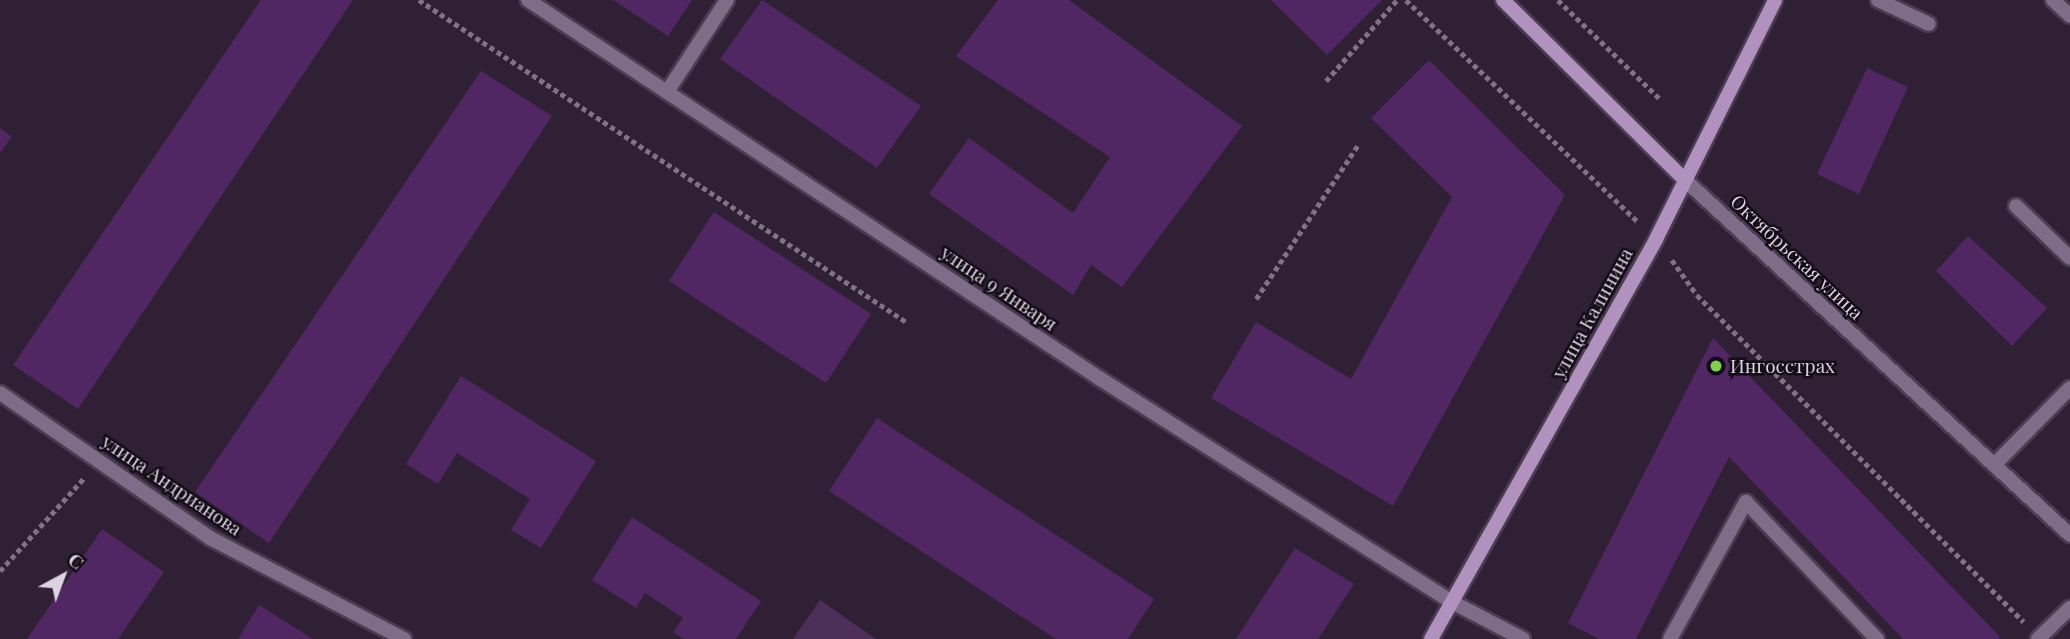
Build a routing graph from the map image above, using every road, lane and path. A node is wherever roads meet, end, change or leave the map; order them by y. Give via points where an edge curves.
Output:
1 (419, 0) edge
2 (528, 0) edge
3 (727, 0) edge
4 (1397, 0) edge
5 (1406, 0) edge
6 (1503, 0) edge
7 (1558, 0) edge
8 (1774, 0) edge
9 (1878, 0) edge
10 (2053, 0) edge
11 (2070, 16) edge
12 (1929, 24) dead end
13 (1326, 80) dead end
14 (667, 92) junction
15 (1660, 99) dead end
16 (1358, 145) dead end
17 (1684, 179) junction
18 (1607, 195) dead end
19 (2016, 206) dead end
20 (2070, 258) edge
21 (1697, 295) dead end
22 (1256, 299) dead end
23 (908, 323) dead end
24 (2070, 388) edge
25 (0, 393) edge
26 (1994, 465) junction
27 (85, 477) dead end
28 (2070, 535) edge
29 (0, 571) edge
30 (1452, 602) junction
31 (2070, 608) edge
32 (404, 639) edge
33 (1431, 639) edge
34 (1523, 639) edge
35 (1670, 639) edge
36 (1877, 639) edge
37 (2039, 639) edge

1 - 23 path
2 - 14 street, улица 9 Января
3 - 14 street
4 - 13 path
5 - 18 path
6 - 17 main road, Октябрьская улица
7 - 15 path
8 - 17 main road, улица Калинина
9 - 12 street
10 - 11 street
14 - 30 street, улица 9 Января via 1098,378
16 - 22 path
17 - 26 street, Октябрьская улица
17 - 30 main road, улица Калинина via 1657,239
19 - 20 street
21 - 37 path
24 - 26 street
25 - 32 street, улица Андрианова via 210,538
26 - 28 street, Октябрьская улица
27 - 29 path
30 - 33 main road, улица Калинина
30 - 34 street, улица 9 Января
31 - 37 street
35 - 36 street via 1746,502

